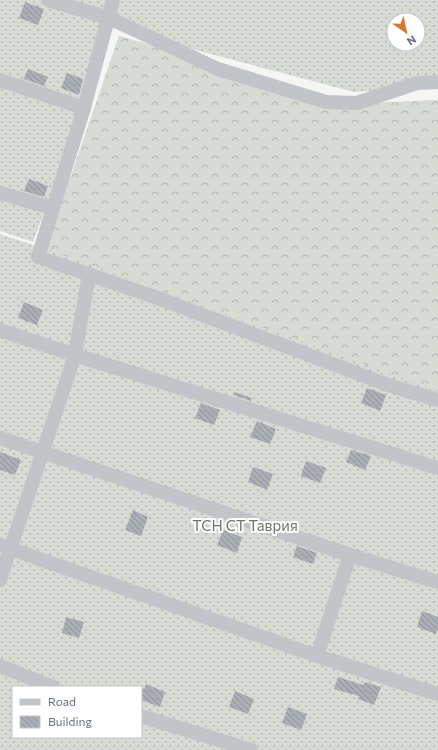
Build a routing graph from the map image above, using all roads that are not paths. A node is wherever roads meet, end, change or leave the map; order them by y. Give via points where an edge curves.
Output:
1 (48, 0) edge
2 (113, 0) edge
3 (109, 18) junction
4 (0, 80) edge
5 (438, 82) edge
6 (84, 108) junction
7 (0, 193) edge
8 (52, 208) junction
9 (89, 274) junction
10 (0, 330) edge
11 (75, 355) junction
12 (438, 400) edge
13 (0, 438) edge
14 (42, 452) junction
15 (438, 468) edge
16 (6, 547) edge
17 (350, 555) junction
18 (0, 580) edge
19 (438, 582) edge
20 (318, 656) junction
21 (0, 666) edge
22 (50, 686) edge
23 (438, 694) edge
24 (142, 716) edge
25 (251, 750) edge

1 - 3 street
2 - 3 street
3 - 5 street via 218,69 326,102 357,103 418,83
3 - 6 street
4 - 6 street
6 - 8 street
7 - 8 street
8 - 9 street via 38,257
9 - 11 street
9 - 12 street via 388,385
10 - 11 street
11 - 14 street
11 - 15 street
13 - 14 street
14 - 16 street
14 - 17 street
16 - 18 street
16 - 20 street
17 - 19 street
17 - 20 street
20 - 23 street
21 - 22 street
24 - 25 street

